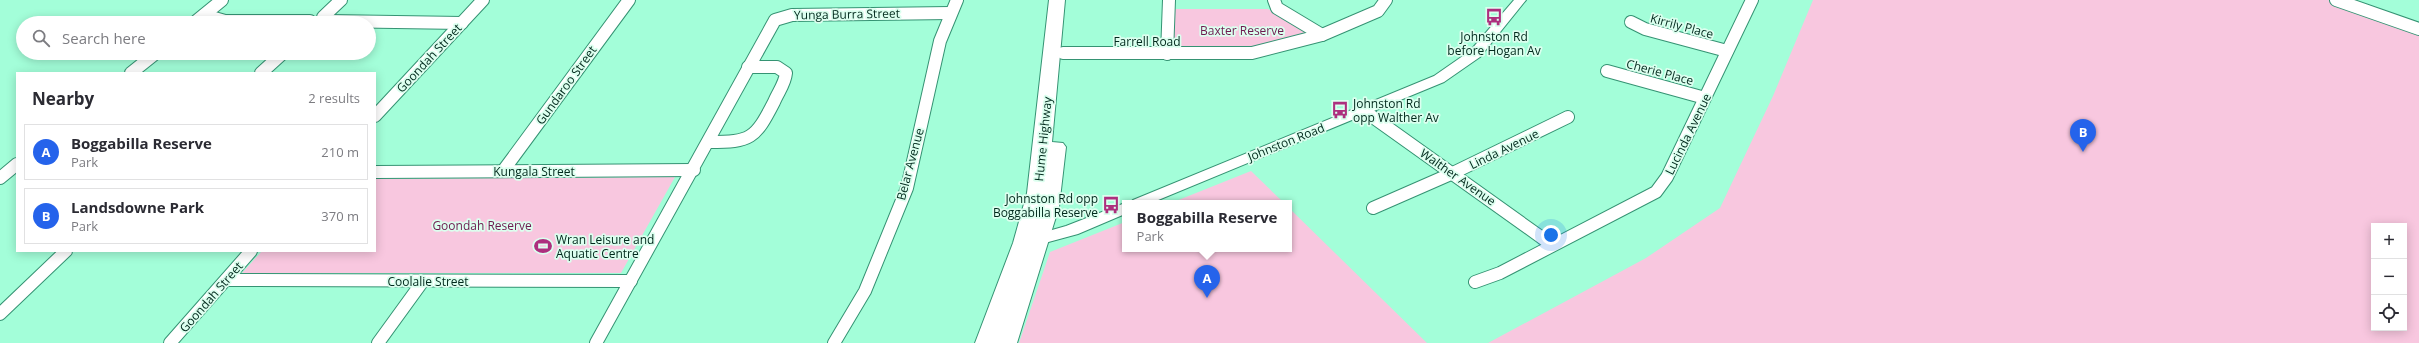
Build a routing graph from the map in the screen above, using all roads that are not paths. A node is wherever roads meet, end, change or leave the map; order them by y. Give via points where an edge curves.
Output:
1 (222, 0) edge
2 (341, 0) edge
3 (483, 0) edge
4 (629, 0) edge
5 (957, 0) edge
6 (1057, 0) edge
7 (1071, 0) edge
8 (1169, 0) edge
9 (1274, 0) edge
10 (1386, 0) edge
11 (1520, 0) edge
12 (1752, 0) edge
13 (2336, 0) edge
14 (951, 13) junction
15 (204, 15) joint
16 (208, 16) edge
17 (329, 16) edge
18 (376, 21) edge
19 (462, 22) junction
20 (1631, 22) dead end
21 (2419, 29) edge
22 (1322, 35) junction
23 (1727, 51) junction
24 (1062, 53) junction
25 (1167, 54) junction
26 (147, 60) edge
27 (275, 60) edge
28 (748, 67) junction
29 (1607, 71) dead end
30 (132, 72) edge
31 (262, 72) edge
32 (1706, 98) junction
33 (1363, 110) junction
34 (376, 115) edge
35 (1568, 117) dead end
36 (709, 142) junction
37 (16, 165) edge
38 (694, 170) junction
39 (504, 171) junction
40 (376, 172) edge
41 (1453, 173) junction
42 (0, 178) edge
43 (1145, 200) edge
44 (1373, 208) dead end
45 (1122, 209) edge
46 (1032, 241) junction
47 (1552, 245) junction
48 (65, 252) edge
49 (250, 252) edge
50 (226, 280) junction
51 (423, 281) junction
52 (631, 281) junction
53 (1475, 282) dead end
54 (0, 314) edge
55 (170, 343) edge
56 (378, 343) edge
57 (596, 343) edge
58 (834, 343) edge
59 (987, 343) edge
60 (1005, 343) edge

1 - 15 street
2 - 17 street
3 - 19 street, Goondah Street
4 - 39 street, Gundaroo Street
5 - 14 street, Belar Avenue
6 - 46 highway, Hume Highway
7 - 24 highway, Hume Highway
8 - 25 street
9 - 22 street via 1277,8
10 - 22 street, Farrell Road via 1378,11
11 - 33 street, Johnston Road via 1483,47 1459,68
12 - 23 street, Lucinda Avenue
13 - 21 street
14 - 28 street, Yunga Burra Street via 786,16 772,23
14 - 58 street, Belar Avenue via 938,48 907,188 865,291
15 - 16 street
18 - 19 street
19 - 34 street, Goondah Street
20 - 23 street, Kirrily Place via 1645,29
22 - 25 street, Farrell Road via 1252,53
23 - 32 street, Lucinda Avenue
24 - 25 street, Farrell Road
24 - 46 highway, Hume Highway via 1054,183
26 - 30 street
27 - 31 street
28 - 36 street, Yunga Burra Street
28 - 36 street via 777,67 786,73 761,128 754,136 744,140
29 - 32 street, Cherie Place
32 - 47 street, Lucinda Avenue via 1668,177 1656,192
33 - 41 street, Walther Avenue
33 - 43 street, Johnston Road
35 - 41 street, Linda Avenue
36 - 38 street, Yunga Burra Street
37 - 42 street
38 - 39 street, Kungala Street
38 - 52 street, Yunga Burra Street
39 - 40 street, Kungala Street
41 - 44 street, Linda Avenue
41 - 47 street, Walther Avenue
45 - 46 street via 1072,230
46 - 59 highway, Hume Highway
46 - 60 highway, Hume Highway
47 - 53 street, Lucinda Avenue via 1500,273
48 - 54 street
49 - 50 street, Goondah Street
50 - 51 street, Coolalie Street
50 - 55 street, Goondah Street
51 - 52 street, Coolalie Street
51 - 56 street
52 - 57 street, Yunga Burra Street

